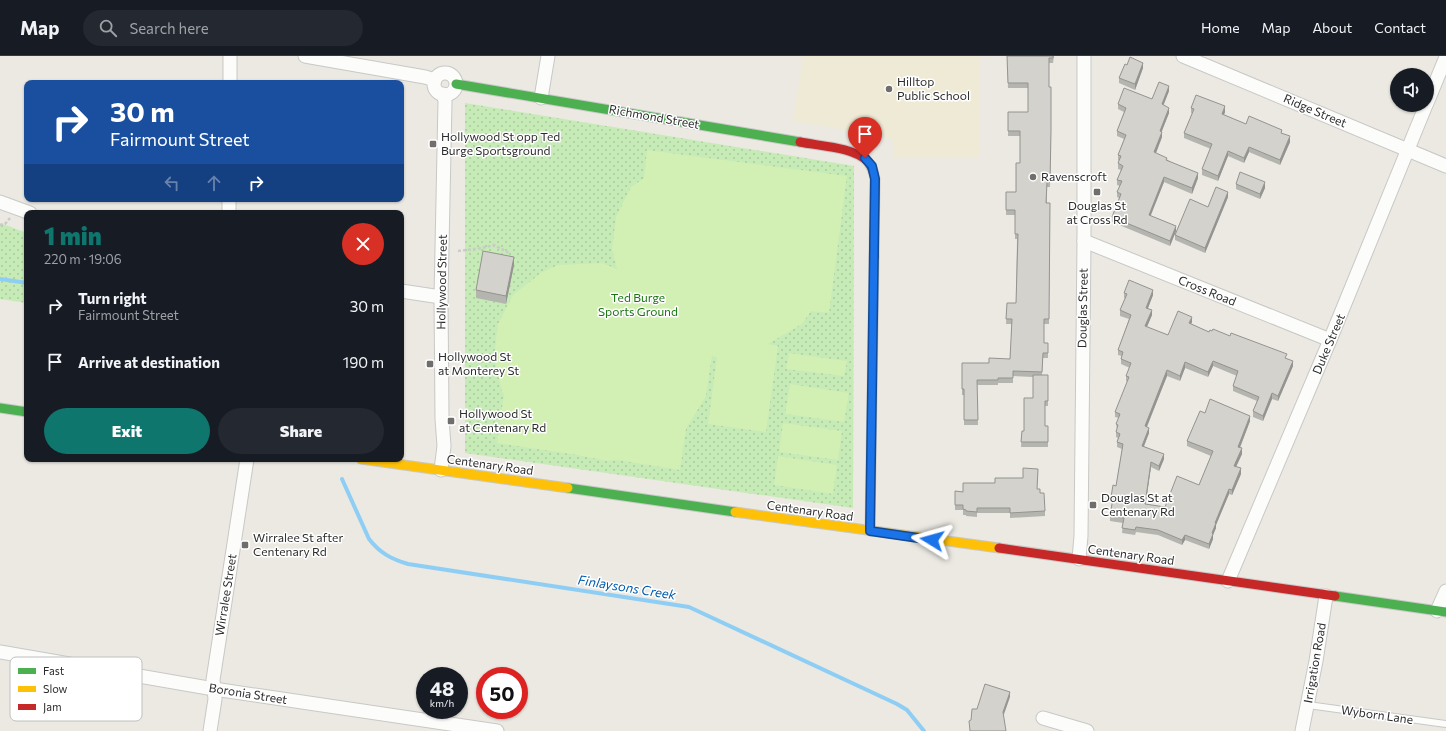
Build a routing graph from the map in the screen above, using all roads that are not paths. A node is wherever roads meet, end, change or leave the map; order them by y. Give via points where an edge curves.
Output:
1 (230, 56) edge
2 (305, 56) edge
3 (548, 56) edge
4 (1084, 56) edge
5 (1183, 56) edge
6 (1446, 57) edge
7 (230, 80) edge
8 (435, 80) junction
9 (456, 84) junction
10 (1434, 87) edge
11 (443, 94) junction
12 (541, 98) junction
13 (1424, 112) edge
14 (1408, 150) junction
15 (1446, 166) edge
16 (0, 202) edge
17 (24, 211) edge
18 (1084, 241) junction
19 (404, 291) edge
20 (441, 297) junction
21 (1330, 340) junction
22 (0, 408) edge
23 (24, 412) edge
24 (247, 462) edge
25 (383, 462) edge
26 (441, 470) junction
27 (870, 531) junction
28 (1079, 559) junction
29 (1228, 581) junction
30 (1446, 591) edge
31 (1326, 596) junction
32 (1442, 612) edge
33 (0, 652) edge
34 (29, 657) edge
35 (142, 677) edge
36 (214, 689) junction
37 (1308, 705) junction
38 (1043, 718) dead end
39 (1446, 724) edge
40 (210, 731) edge
41 (497, 731) edge
42 (1087, 731) edge
43 (1302, 731) edge

1 - 7 street
2 - 8 street
3 - 12 street
4 - 18 street, Douglas Street
5 - 14 street, Ridge Street
6 - 10 street, Duke Street
8 - 9 street via 441,74 447,73 453,76
8 - 11 street via 436,89
9 - 11 street via 452,92
9 - 12 main road, Richmond Street
11 - 20 street, Hollywood Street via 445,101
12 - 27 main road, Richmond Street via 852,152 865,158 872,166 875,179
13 - 14 street, Duke Street
14 - 15 street, Ridge Street
14 - 21 street, Duke Street
16 - 17 street
18 - 21 street, Cross Road
18 - 28 street, Douglas Street
19 - 20 street
20 - 26 street, Hollywood Street via 444,446
21 - 29 street, Duke Street
22 - 23 main road
24 - 36 street, Wirralee Street via 212,680
25 - 26 main road, Centenary Road
26 - 27 main road, Centenary Road
27 - 28 main road, Centenary Road
28 - 29 main road, Centenary Road
29 - 31 main road, Centenary Road
30 - 32 street
31 - 32 main road, Centenary Road
31 - 37 street, Irrigation Road
33 - 34 street, Boronia Street
35 - 36 street, Boronia Street
36 - 40 street, Wirralee Street
36 - 41 street, Boronia Street
37 - 39 lane, Wyborn Lane
37 - 43 street, Irrigation Road
38 - 42 street

